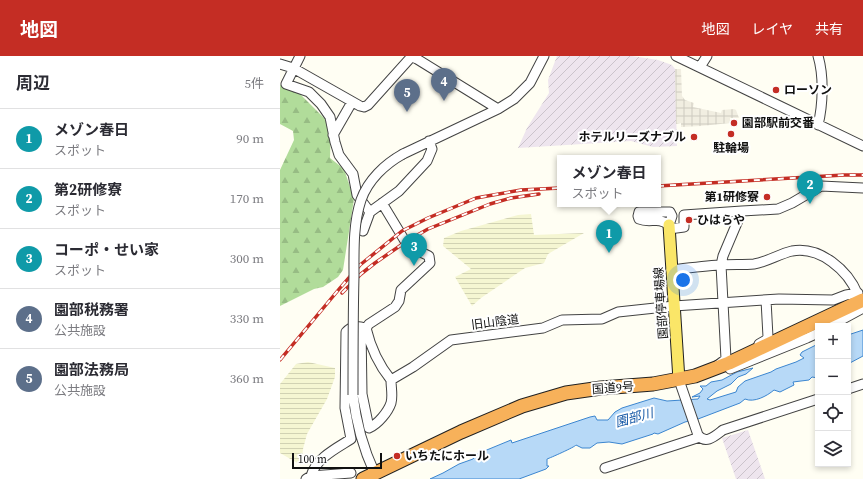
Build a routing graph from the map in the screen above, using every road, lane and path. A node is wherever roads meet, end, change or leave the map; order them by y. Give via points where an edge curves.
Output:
1 (300, 56) edge
2 (544, 56) edge
3 (676, 56) edge
4 (707, 56) edge
5 (818, 56) edge
6 (412, 57) edge
7 (280, 64) edge
8 (700, 67) junction
9 (293, 68) junction
10 (352, 102) junction
11 (498, 109) junction
12 (818, 125) junction
13 (333, 135) junction
14 (429, 141) junction
15 (863, 146) edge
16 (863, 188) edge
17 (382, 203) junction
18 (742, 211) junction
19 (370, 212) junction
20 (669, 227) joint
21 (363, 231) dead end
22 (721, 264) junction
23 (671, 270) junction
24 (860, 296) edge
25 (766, 300) junction
26 (722, 303) junction
27 (674, 306) junction
28 (863, 308) edge
29 (836, 323) edge
30 (364, 327) junction
31 (815, 334) edge
32 (726, 359) junction
33 (713, 369) junction
34 (391, 380) junction
35 (681, 383) junction
36 (863, 384) edge
37 (851, 388) edge
38 (815, 400) edge
39 (699, 434) junction
40 (605, 468) dead end
41 (351, 473) dead end
42 (369, 476) edge
43 (309, 477) edge

1 - 9 street
2 - 11 street via 536,74 522,92
3 - 8 street
4 - 8 street
5 - 12 street via 821,105
6 - 10 street via 368,105 364,107
6 - 11 street
7 - 9 street
8 - 12 street
9 - 10 street
9 - 13 street via 286,84 309,92 321,104 330,117
10 - 13 street
11 - 14 street
12 - 15 street
13 - 19 street via 339,155 353,174 357,195
14 - 17 street via 432,149 428,160 399,191
14 - 42 street, bridge via 393,159 376,175 361,200 357,216 354,246 353,394
16 - 18 street via 821,186 778,209
17 - 19 street
17 - 30 street via 408,246 429,256 430,263 401,290 395,307
18 - 20 street via 684,215 684,227
18 - 22 street
19 - 21 street
20 - 23 main road, 園部停車場線
22 - 23 street
22 - 24 street via 754,264 790,252 813,252 840,268
22 - 26 street
23 - 27 main road, 園部停車場線
24 - 25 street, 旧山陰道 via 846,295 833,300
24 - 33 highway, 国道9号
25 - 26 street, 旧山陰道
25 - 32 street via 766,340
26 - 27 street, 旧山陰道
26 - 32 street
27 - 34 street, 旧山陰道 via 618,312 602,319 562,320 543,328 451,340
27 - 35 main road, 園部停車場線
28 - 29 street
30 - 34 street via 378,363
30 - 34 street via 362,394 369,428 382,418 390,405
30 - 43 street via 355,326 346,332 345,408 351,439 316,464
31 - 33 street via 726,370
32 - 33 street
33 - 35 highway, 国道9号
35 - 39 street
35 - 42 highway, 国道9号 via 582,391 541,400 497,416
36 - 37 street
38 - 39 street via 723,430 710,439 703,440
39 - 40 street
41 - 43 street

